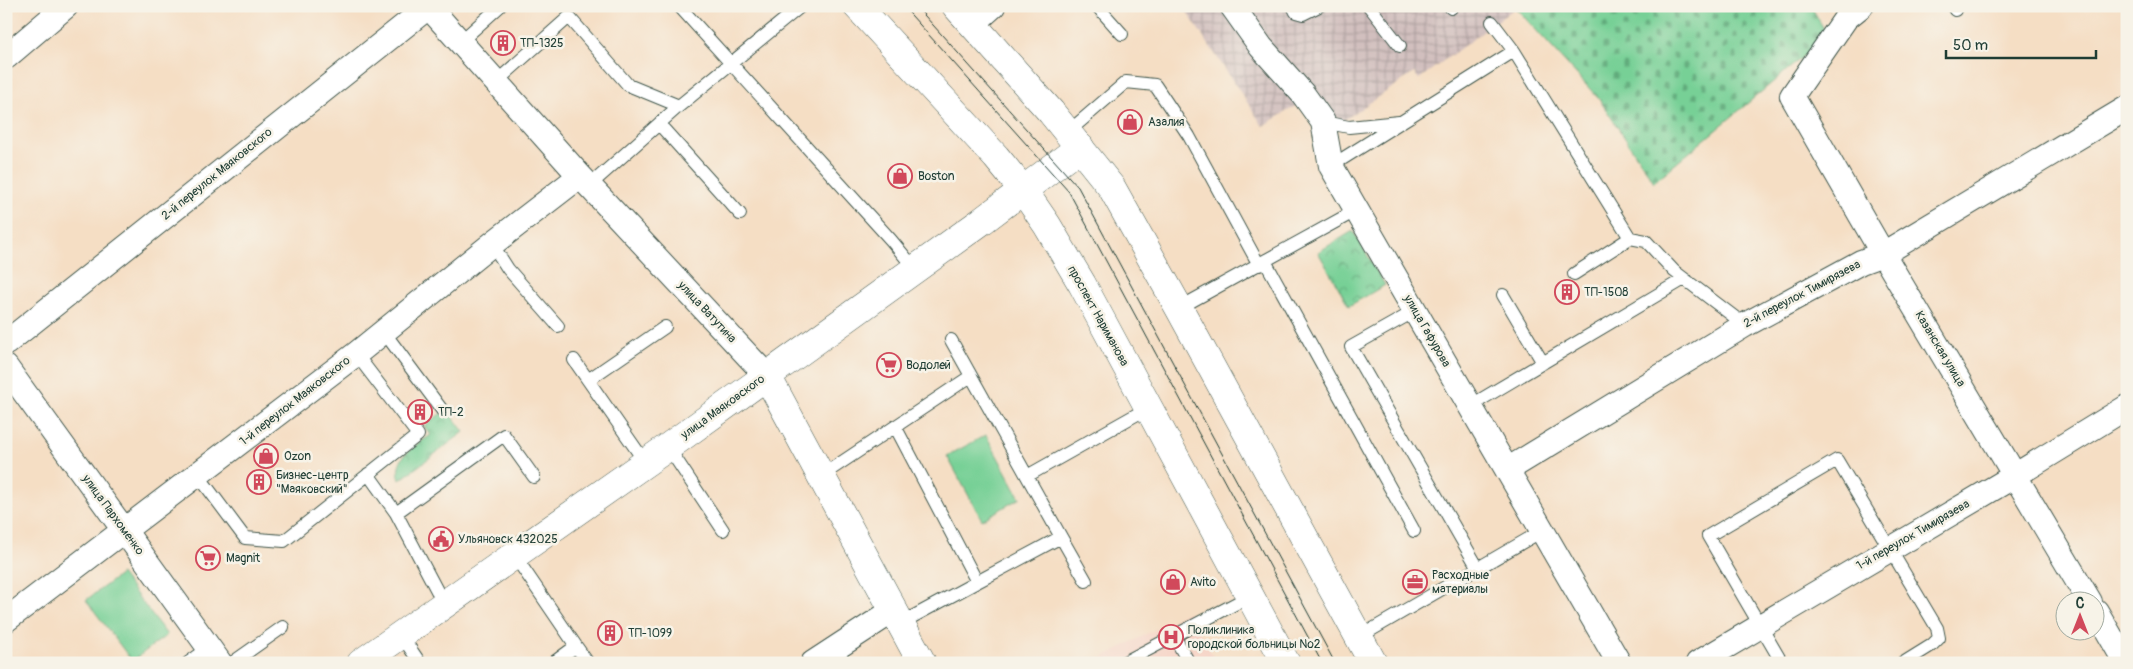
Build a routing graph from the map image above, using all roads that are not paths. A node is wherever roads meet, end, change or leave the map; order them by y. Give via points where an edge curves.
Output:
1 (66, 6) edge
2 (428, 6) edge
3 (500, 6) edge
4 (679, 6) edge
5 (801, 6) edge
6 (857, 6) edge
7 (992, 6) edge
8 (1098, 6) edge
9 (1232, 6) edge
10 (1293, 6) edge
11 (1319, 6) edge
12 (1369, 6) edge
13 (1849, 10) edge
14 (964, 15) edge
15 (1492, 22) dead end
16 (1122, 34) dead end
17 (460, 42) junction
18 (1400, 46) dead end
19 (1514, 51) junction
20 (6, 57) edge
21 (732, 64) junction
22 (496, 82) junction
23 (679, 106) junction
24 (2127, 108) edge
25 (1324, 122) junction
26 (1401, 122) junction
27 (658, 124) junction
28 (1074, 139) junction
29 (1332, 166) junction
30 (584, 181) junction
31 (1023, 190) junction
32 (1357, 210) junction
33 (740, 214) dead end
34 (1630, 238) junction
35 (492, 244) junction
36 (1883, 254) junction
37 (1262, 263) junction
38 (915, 269) junction
39 (1574, 274) dead end
40 (1684, 279) junction
41 (1503, 295) dead end
42 (1179, 308) junction
43 (1415, 311) junction
44 (1745, 325) junction
45 (558, 326) dead end
46 (665, 327) dead end
47 (384, 332) junction
48 (951, 340) dead end
49 (6, 343) edge
50 (356, 354) junction
51 (574, 360) dead end
52 (1543, 363) junction
53 (6, 367) edge
54 (767, 376) junction
55 (971, 376) junction
56 (588, 380) junction
57 (1470, 406) junction
58 (2127, 407) edge
59 (1148, 408) junction
60 (442, 410) dead end
61 (896, 428) junction
62 (668, 447) junction
63 (645, 462) junction
64 (1507, 470) junction
65 (368, 474) junction
66 (198, 475) junction
67 (2016, 475) junction
68 (821, 476) junction
69 (1027, 476) junction
70 (534, 477) dead end
71 (396, 513) junction
72 (723, 530) dead end
73 (125, 531) junction
74 (1414, 531) dead end
75 (1542, 531) junction
76 (1061, 537) junction
77 (1890, 548) junction
78 (514, 555) junction
79 (1478, 568) junction
80 (1086, 581) dead end
81 (977, 582) junction
82 (2084, 592) edge
83 (1250, 596) junction
84 (444, 604) junction
85 (897, 616) junction
86 (6, 620) edge
87 (1760, 626) junction
88 (283, 627) dead end
89 (2106, 628) edge
90 (401, 635) junction
91 (1174, 636) junction
92 (1359, 638) junction
93 (576, 646) junction
94 (215, 655) edge
95 (188, 663) edge
96 (232, 663) edge
97 (361, 663) edge
98 (420, 663) edge
99 (553, 663) edge
100 (588, 663) edge
101 (813, 663) edge
102 (922, 663) edge
103 (1123, 663) edge
104 (1189, 663) edge
105 (1286, 663) edge
106 (1373, 663) edge
107 (1619, 663) edge
108 (1698, 663) edge
109 (1782, 663) edge
110 (1903, 663) edge
111 (2126, 663) edge

1 - 20 street
2 - 17 street, улица Ватутина
2 - 49 street, 2-й переулок Маяковского
3 - 17 lane
4 - 21 lane
5 - 21 lane
6 - 31 main road, проспект Нариманова
7 - 14 street
8 - 16 lane
9 - 25 street, улица Гафурова via 1261,47
10 - 11 lane via 1296,12 1303,14
12 - 18 lane
13 - 36 street, Казанская улица via 1792,96
14 - 28 main road
15 - 19 lane
17 - 22 street, улица Ватутина
19 - 26 lane
19 - 34 lane
21 - 23 lane
21 - 38 lane
22 - 23 lane via 569,17 628,86
22 - 30 street, улица Ватутина
23 - 27 lane
24 - 36 street, 2-й переулок Тимирязева
25 - 26 lane via 1349,127
25 - 29 street, улица Гафурова
26 - 29 lane
27 - 30 lane
27 - 33 lane
28 - 31 main road, улица Маяковского
28 - 37 lane via 1126,82 1155,85 1189,136
28 - 42 main road via 1112,188
29 - 32 street, улица Гафурова
30 - 35 street, 1-й переулок Маяковского
30 - 54 street, улица Ватутина
31 - 38 main road, улица Маяковского
31 - 59 main road, проспект Нариманова via 1082,284
32 - 37 lane
32 - 43 street, улица Гафурова
34 - 39 lane
34 - 40 lane via 1646,240
35 - 45 lane via 508,269
35 - 47 street, 1-й переулок Маяковского
36 - 44 street, 2-й переулок Тимирязева via 1860,262
36 - 67 street, Казанская улица
37 - 42 lane
37 - 74 lane
38 - 54 main road, улица Маяковского
40 - 44 lane
40 - 52 lane
41 - 52 lane
42 - 92 main road
43 - 57 street, улица Гафурова
43 - 79 lane via 1351,347
44 - 64 street, 2-й переулок Тимирязева
46 - 56 lane
47 - 50 street, 1-й переулок Маяковского
47 - 60 lane
48 - 55 lane
50 - 65 lane via 418,435
50 - 66 street, 1-й переулок Маяковского
51 - 56 lane
52 - 57 lane
53 - 73 street, улица Пархоменко
54 - 62 main road, улица Маяковского
54 - 68 main road, улица Ватутина
55 - 61 lane
55 - 69 lane
56 - 63 lane
57 - 64 street, улица Гафурова
58 - 67 street, 1-й переулок Тимирязева
59 - 69 lane
59 - 83 main road, проспект Нариманова
61 - 68 lane
61 - 81 lane
62 - 63 main road, улица Маяковского
62 - 72 lane
63 - 78 main road, улица Маяковского
64 - 75 street, улица Гафурова
65 - 66 lane via 284,541 245,538
65 - 71 lane
66 - 73 street, 1-й переулок Маяковского
67 - 77 street, 1-й переулок Тимирязева
67 - 82 street, Казанская улица
68 - 85 main road, улица Ватутина
69 - 76 lane
70 - 71 lane via 504,435
71 - 84 lane
73 - 86 street, 1-й переулок Маяковского
73 - 94 street, улица Пархоменко
75 - 79 lane
75 - 107 street, улица Гафурова
76 - 80 lane
76 - 81 lane
77 - 87 street, 1-й переулок Тимирязева
77 - 87 lane via 1837,460 1708,536
77 - 110 lane via 1937,628 1939,638 1932,646
78 - 84 main road, улица Маяковского
78 - 93 lane
79 - 92 lane
81 - 85 lane
83 - 91 lane
83 - 105 main road, проспект Нариманова
84 - 90 main road, улица Маяковского
85 - 101 street
85 - 102 main road, улица Ватутина
87 - 108 street, 1-й переулок Тимирязева
87 - 109 lane
88 - 96 lane
89 - 111 street
90 - 97 main road, улица Маяковского
90 - 98 lane
91 - 103 lane
91 - 104 lane
92 - 106 main road
93 - 99 lane
93 - 100 lane
94 - 95 lane

